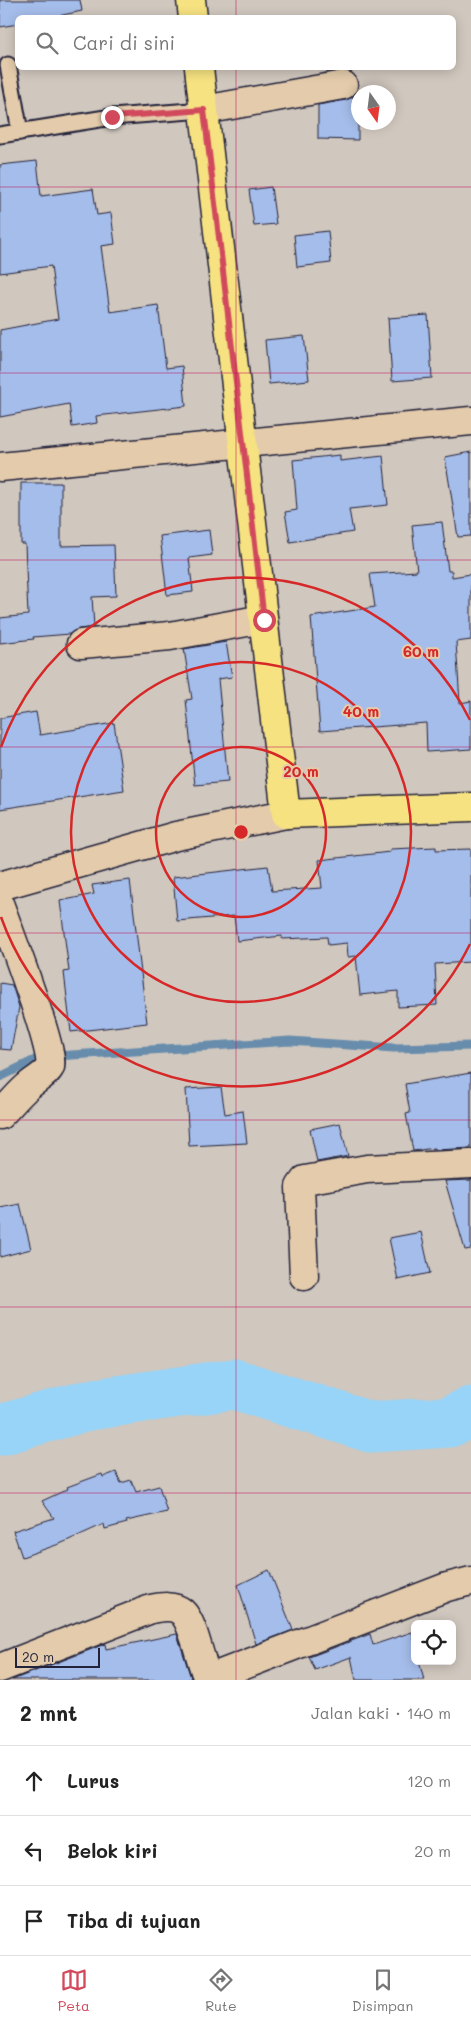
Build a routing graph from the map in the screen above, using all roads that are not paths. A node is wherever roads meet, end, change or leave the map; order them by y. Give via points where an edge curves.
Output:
1 (191, 0) edge
2 (193, 15) edge
3 (9, 65) edge
4 (199, 70) edge
5 (343, 85) dead end
6 (204, 110) junction
7 (20, 132) junction
8 (0, 135) edge
9 (471, 421) edge
10 (243, 444) junction
11 (0, 467) edge
12 (264, 620) junction
13 (81, 644) dead end
14 (471, 807) edge
15 (286, 814) junction
16 (0, 886) edge
17 (0, 906) edge
18 (0, 1115) edge
19 (471, 1164) edge
20 (304, 1276) dead end
21 (471, 1581) edge
22 (0, 1668) edge
23 (208, 1680) edge

1 - 2 main road
3 - 7 lane
4 - 6 main road
5 - 6 street
6 - 7 lane via 112,117
6 - 10 main road
7 - 8 lane
9 - 10 street
10 - 11 street
10 - 12 main road
12 - 13 street via 170,636
12 - 15 main road
14 - 15 main road
15 - 16 street via 176,836
17 - 18 street via 48,1048 50,1067
19 - 20 street via 367,1169 305,1180 300,1186
21 - 23 street via 447,1587
22 - 23 street via 151,1609 173,1608 181,1611 188,1621

